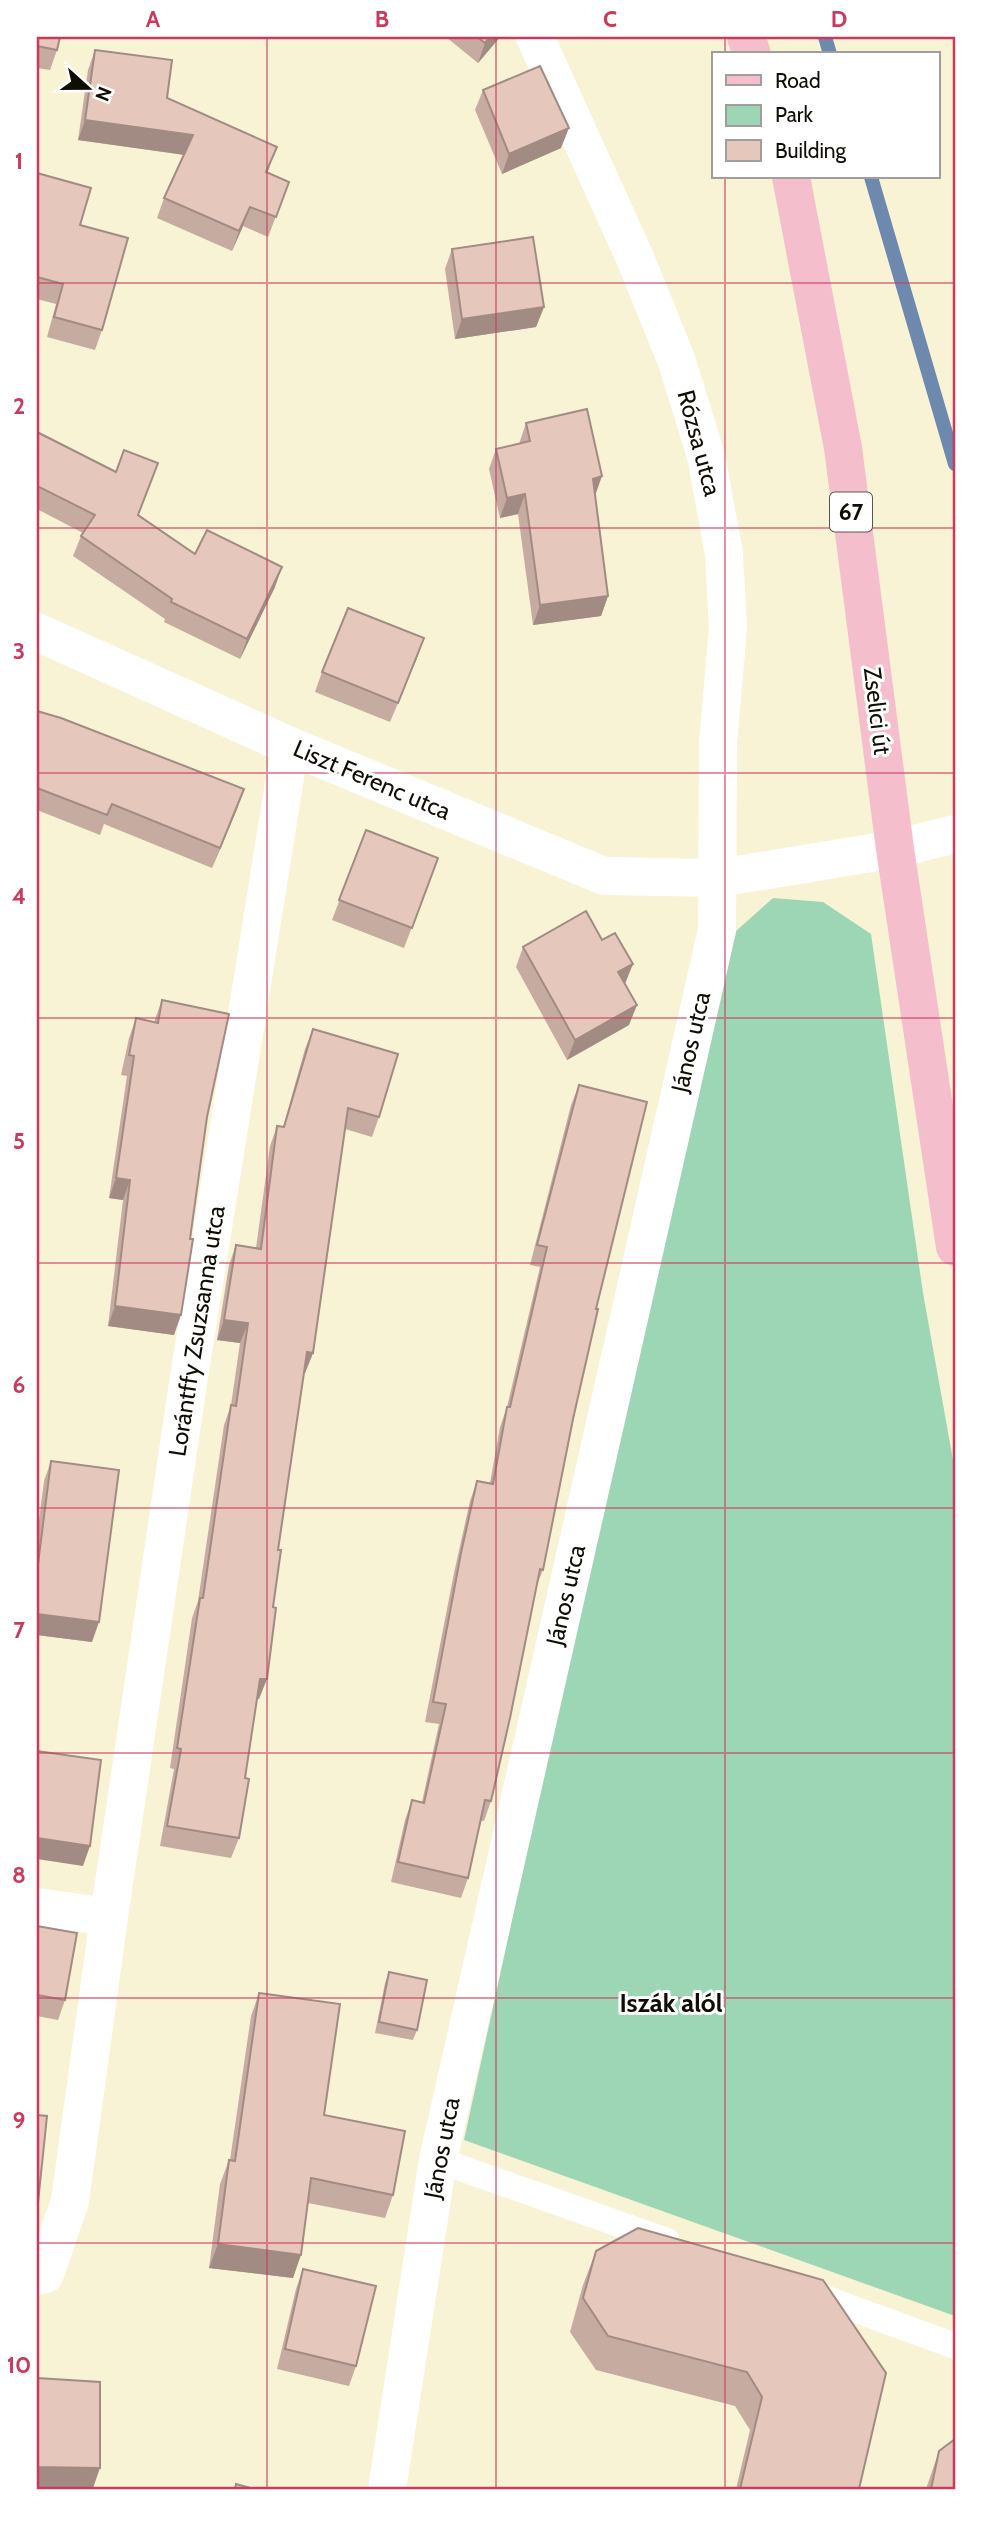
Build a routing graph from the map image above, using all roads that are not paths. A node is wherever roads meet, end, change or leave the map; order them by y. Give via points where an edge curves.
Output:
1 (535, 37) edge
2 (791, 178) edge
3 (37, 632) edge
4 (290, 746) junction
5 (955, 834) edge
6 (895, 849) junction
7 (719, 878) junction
8 (955, 1247) edge
9 (37, 1907) edge
10 (109, 1917) junction
11 (438, 2160) junction
12 (694, 2251) edge
13 (37, 2276) edge
14 (786, 2284) edge
15 (955, 2346) edge
16 (387, 2489) edge

1 - 7 street, Rózsa utca via 635,258 676,359 706,456 724,554 728,628 718,743
2 - 6 main road, Zselici út / 67 via 843,448
3 - 4 street, Liszt Ferenc utca
4 - 7 street, Liszt Ferenc utca via 604,876
4 - 10 street, Lorántffy Zsuzsanna utca
5 - 6 street
6 - 7 street
6 - 8 main road, Zselici út / 67
7 - 11 street, János utca via 717,930
9 - 10 street
10 - 13 street, Lorántffy Zsuzsanna utca via 70,2201 44,2274
11 - 12 lane
11 - 16 street, János utca
14 - 15 lane

